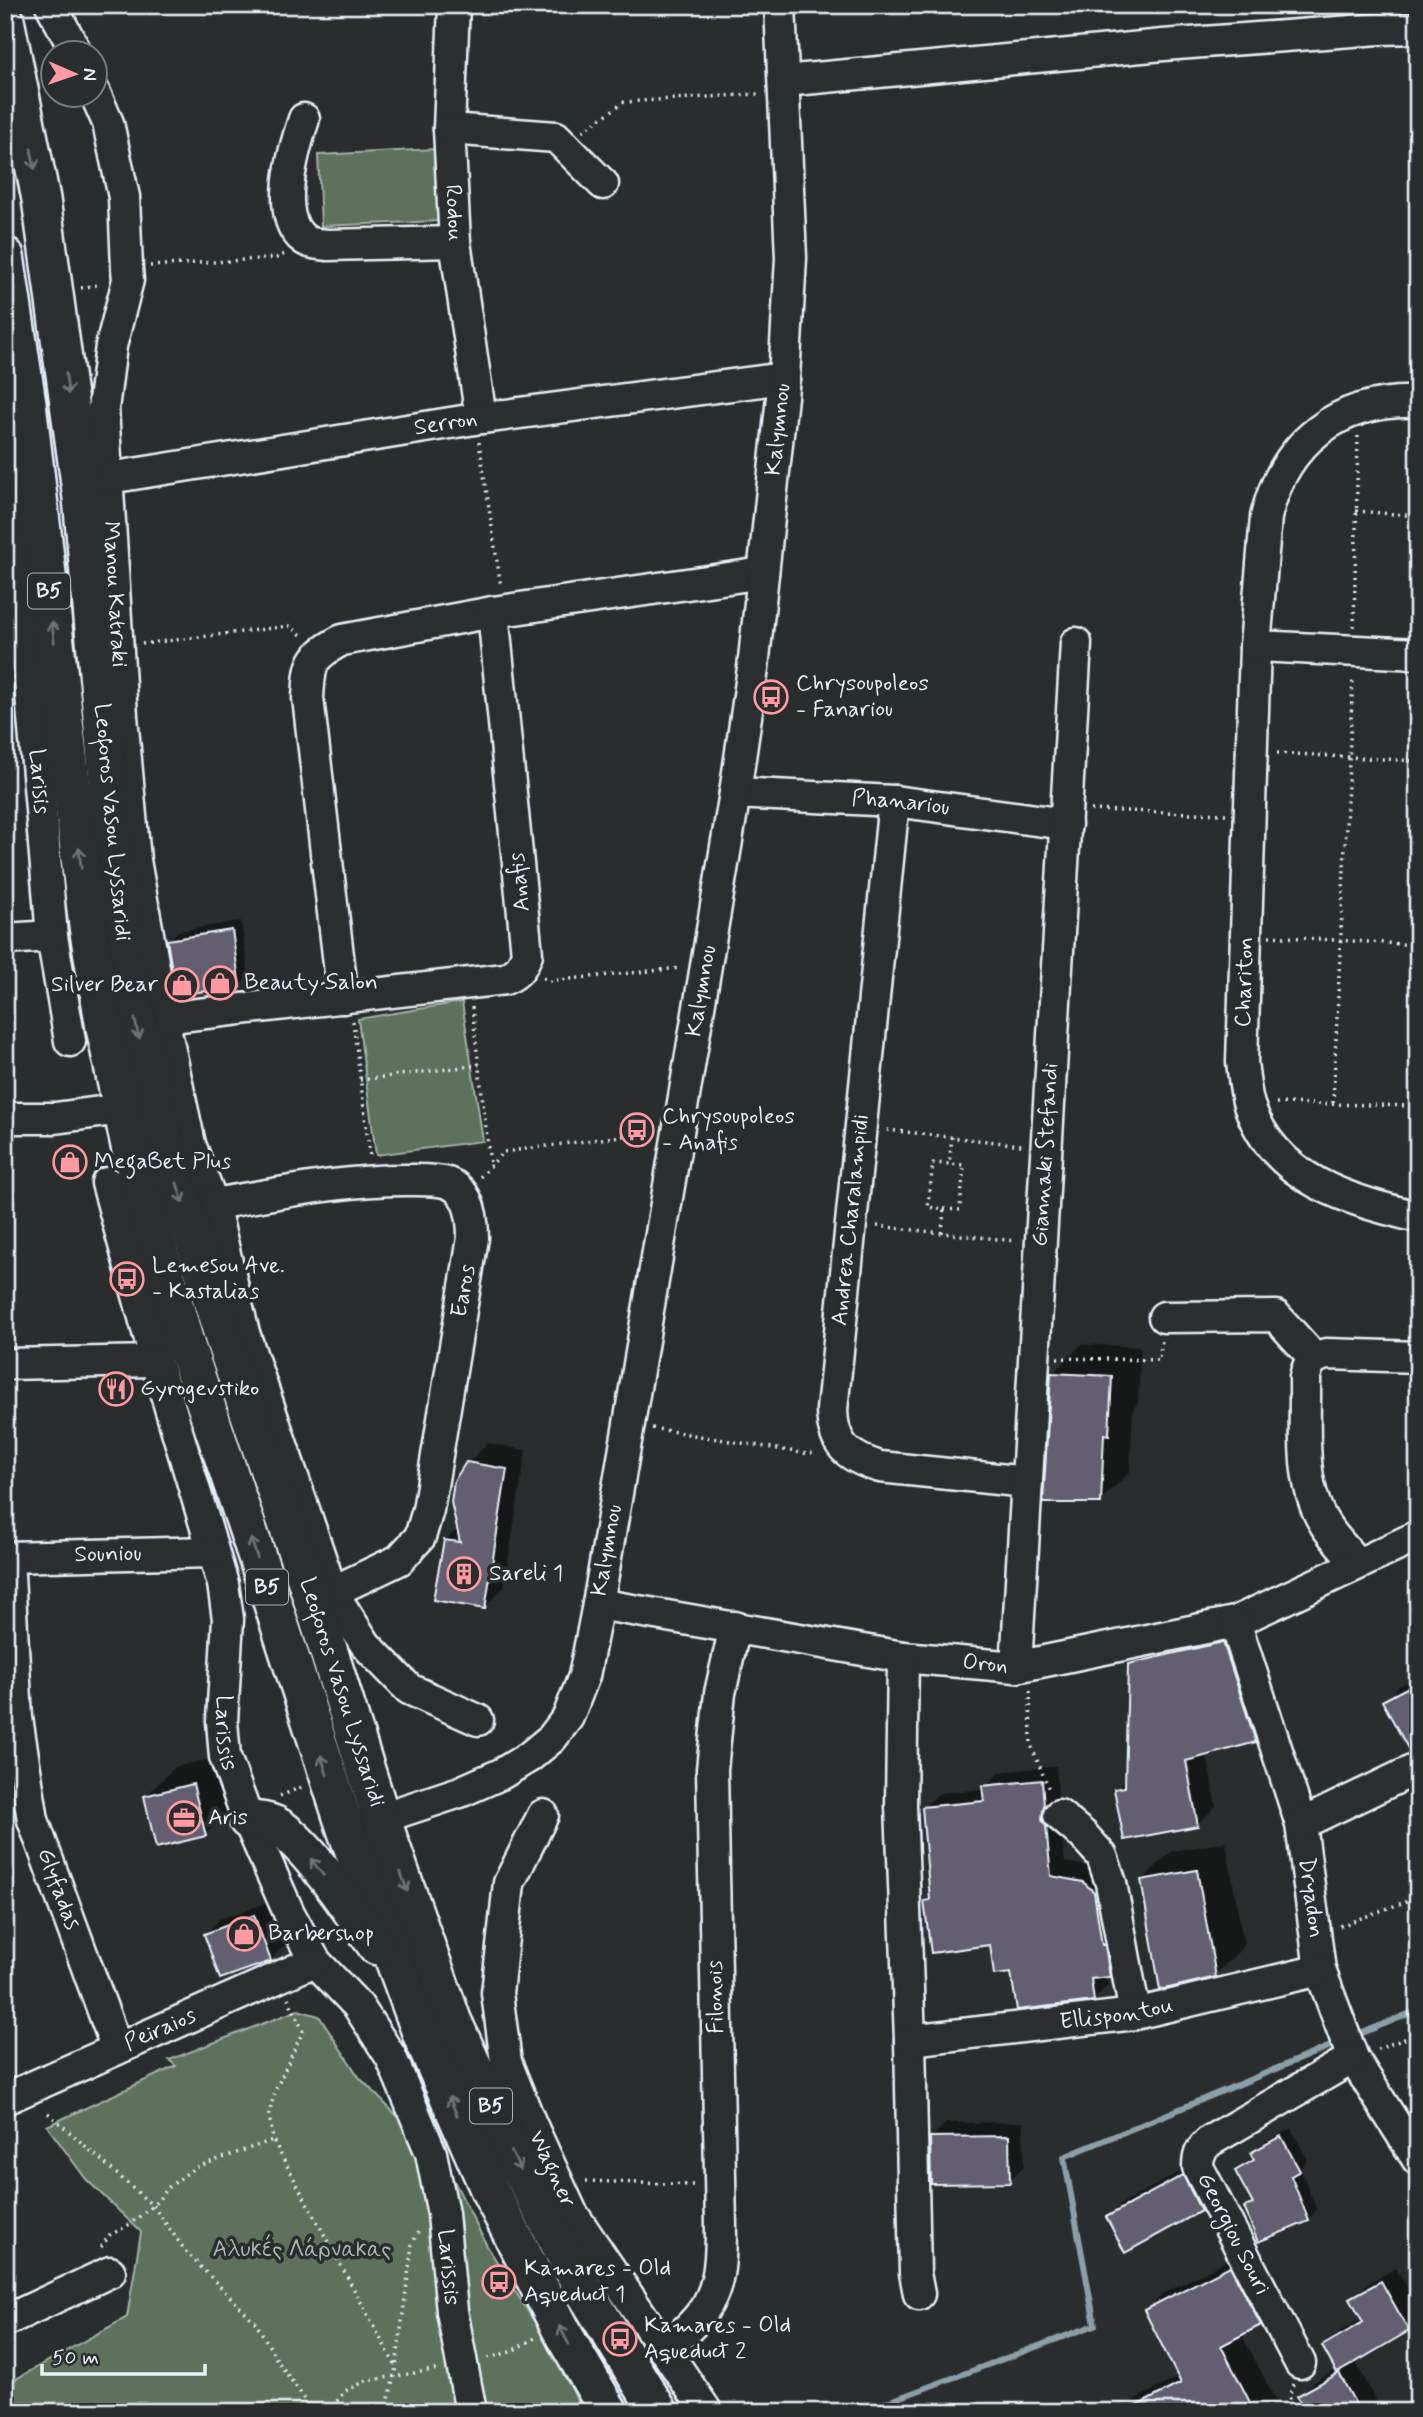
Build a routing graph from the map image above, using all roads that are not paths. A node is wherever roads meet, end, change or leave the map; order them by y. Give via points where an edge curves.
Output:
1 (51, 5) edge
2 (454, 5) edge
3 (780, 5) edge
4 (5, 20) edge
5 (1418, 28) edge
6 (69, 38) edge
7 (785, 87) junction
8 (102, 108) edge
9 (304, 119) dead end
10 (449, 129) junction
11 (603, 184) dead end
12 (455, 242) junction
13 (5, 256) edge
14 (784, 378) junction
15 (5, 395) edge
16 (1418, 402) edge
17 (478, 419) junction
18 (7, 425) edge
19 (109, 478) junction
20 (763, 573) junction
21 (499, 611) junction
22 (1076, 643) dead end
23 (1255, 646) junction
24 (1418, 654) edge
25 (734, 793) junction
26 (894, 801) junction
27 (1066, 817) junction
28 (52, 936) junction
29 (5, 939) edge
30 (347, 998) junction
31 (163, 1018) junction
32 (70, 1041) dead end
33 (138, 1107) junction
34 (5, 1118) edge
35 (107, 1183) dead end
36 (213, 1204) junction
37 (1418, 1217) edge
38 (1164, 1317) dead end
39 (1418, 1357) edge
40 (1314, 1358) junction
41 (156, 1361) junction
42 (5, 1364) edge
43 (1027, 1482) junction
44 (1418, 1536) edge
45 (213, 1552) junction
46 (7, 1557) edge
47 (1357, 1564) junction
48 (332, 1592) junction
49 (598, 1604) junction
50 (1235, 1622) junction
51 (735, 1627) junction
52 (903, 1657) junction
53 (1023, 1666) junction
54 (478, 1720) dead end
55 (1418, 1768) edge
56 (543, 1815) dead end
57 (1059, 1815) road end
58 (381, 1818) junction
59 (248, 1820) junction
60 (1301, 1824) junction
61 (346, 1829) junction
62 (315, 1961) junction
63 (1320, 1970) junction
64 (402, 1981) junction
65 (1135, 2014) junction
66 (911, 2040) junction
67 (117, 2049) junction
68 (1349, 2050) junction
69 (5, 2099) edge
70 (1418, 2160) edge
71 (103, 2275) road end
72 (919, 2294) dead end
73 (5, 2321) edge
74 (664, 2350) junction
75 (1300, 2363) dead end
76 (603, 2403) edge
77 (471, 2412) edge
78 (659, 2412) edge
79 (707, 2412) edge

1 - 6 street
2 - 10 street, Rodou
3 - 7 street, Kalymnou
4 -> 33 main road, Leoforos Vasou Lyssaridi / B5 via 41,200 82,498
5 - 7 street via 1163,45
7 - 14 street, Kalymnou via 791,258
8 - 19 street, Manou Katraki via 124,197 128,280 111,346 103,409
9 - 12 street via 292,153 289,213 294,230 307,242
10 - 11 street via 556,137
10 - 12 street, Rodou
12 - 17 street, Rodou
33 -> 13 main road, Leoforos Vasou Lyssaridi / B5 via 88,926 27,403
14 - 17 street, Serron
14 - 20 street, Kalymnou
15 - 18 street, Larisis
16 - 23 street, Chariton via 1398,401 1339,417 1305,442 1285,468 1266,517
17 - 19 street, Serron
18 - 28 street, Larisis
19 - 31 street, Manou Katraki via 135,860
20 - 21 street
20 - 25 street, Kalymnou
21 - 30 street via 342,640 321,651 309,668 308,698
21 - 30 street, Anafis via 527,954 522,967 505,979
22 - 27 street, Giannaki Stefandi
23 - 24 street
23 - 37 street, Chariton via 1242,1062 1248,1103 1269,1143 1306,1177 1347,1198
25 - 26 street, Phanariou
25 - 49 street, Kalymnou
26 - 27 street, Phanariou
26 - 43 street, Andrea Charalampidi via 833,1429 849,1454 880,1467
27 - 43 street, Giannaki Stefandi
28 - 29 street
28 - 32 street, Larisis
30 - 31 street
31 - 36 street, Manou Katraki via 190,1144
33 - 34 street via 55,1118
33 -> 58 main road, Leoforos Vasou Lyssaridi / B5 via 224,1339
61 -> 33 main road, Leoforos Vasou Lyssaridi / B5 via 186,1346
35 - 41 street, Larissis
36 - 48 street, Manou Katraki via 244,1333
36 - 48 street, Earos via 373,1180 424,1180 450,1184 473,1215 428,1510 419,1538 399,1560
38 - 40 street via 1276,1316
39 - 40 street via 1326,1354
40 - 47 street via 1306,1377 1309,1483 1326,1525
41 - 42 street
41 - 45 street, Larissis
43 - 53 street, Giannaki Stefandi
44 - 47 street, Oron
45 - 46 street, Souniou
45 - 59 street, Larissis via 228,1619 222,1721 225,1757
46 - 67 street, Glyfadas via 17,1718 33,1820
47 - 50 street, Oron
48 - 54 street, Manou Katraki via 366,1646 409,1689
49 - 51 street, Oron
49 - 58 street, Kalymnou via 584,1676 568,1717 552,1738 501,1774
50 - 53 street, Oron
50 - 60 street, Dryadon
51 - 52 street, Oron
51 - 74 street, Filonois via 720,1693 712,1769 718,2283 703,2313
52 - 53 street, Oron
52 - 66 street via 901,1805
55 - 60 street
56 - 74 street, Wagner via 509,1883 497,1993 506,2062 572,2213
57 - 65 street via 1102,1856
58 - 61 street, Kalymnou
58 -> 78 main road, Leoforos Vasou Lyssaridi / B5 via 452,2020 516,2161 582,2287
59 - 62 street, Larissis
64 -> 59 main road via 298,1843 277,1826
60 - 63 street, Dryadon
61 - 64 main road, Leoforos Vasou Lyssaridi / B5
62 - 67 street, Peiraios
62 - 77 street, Larissis via 358,2006 391,2057 431,2153
63 - 65 street, Ellispontou
63 - 68 street, Dryadon
76 -> 64 main road, Leoforos Vasou Lyssaridi / B5 via 490,2191
65 - 66 street, Ellispontou
66 - 72 street
67 - 69 street, Peiraios
68 - 70 street, Dryadon
68 - 75 street, Georgiou Souri via 1210,2141 1198,2157 1198,2167
71 - 73 street
74 - 79 street, Wagner

